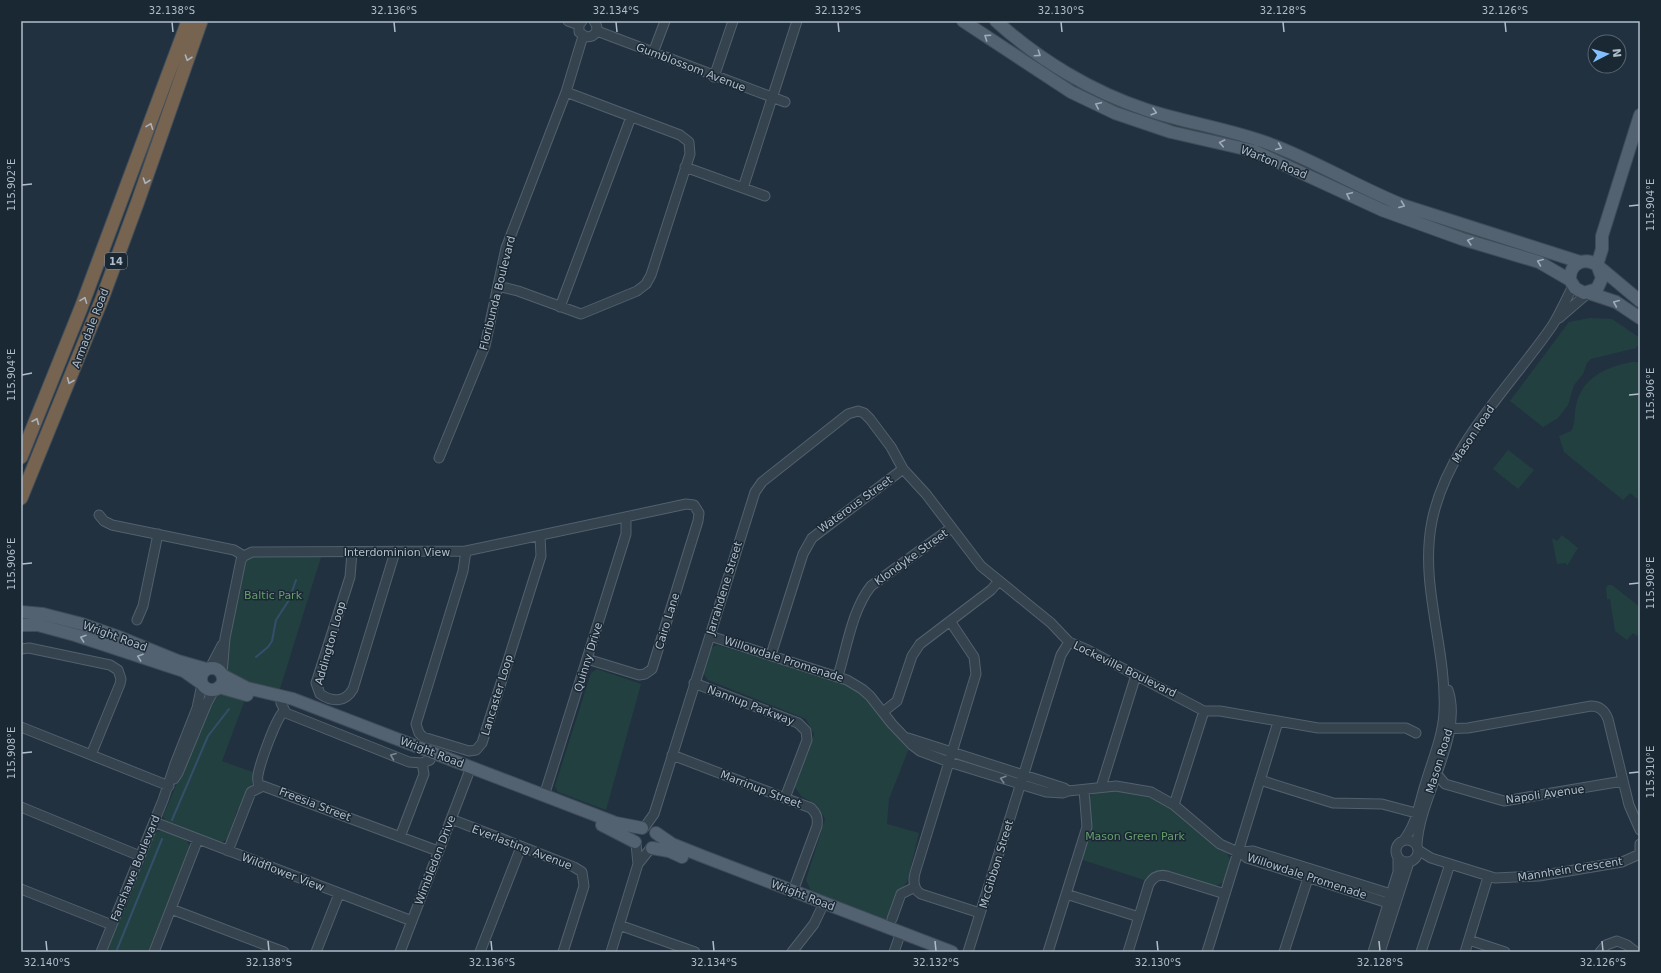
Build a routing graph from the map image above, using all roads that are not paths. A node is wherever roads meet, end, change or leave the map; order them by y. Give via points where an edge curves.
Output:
1 (188, 21) edge
2 (201, 21) edge
3 (568, 21) edge
4 (594, 21) edge
5 (665, 21) edge
6 (733, 21) edge
7 (797, 21) edge
8 (964, 21) edge
9 (996, 21) edge
10 (580, 23) edge
11 (596, 32) junction
12 (583, 36) junction
13 (653, 53) junction
14 (714, 77) junction
15 (566, 92) junction
16 (772, 98) junction
17 (785, 102) dead end
18 (1640, 115) edge
19 (631, 116) junction
20 (1303, 159) junction
21 (685, 167) junction
22 (1298, 170) junction
23 (743, 188) junction
24 (765, 196) dead end
25 (1602, 236) junction
26 (1582, 262) junction
27 (1598, 266) junction
28 (1572, 283) junction
29 (498, 286) junction
30 (1588, 293) junction
31 (1640, 301) edge
32 (560, 307) junction
33 (1640, 318) edge
34 (1552, 325) junction
35 (860, 412) joint
36 (21, 457) edge
37 (439, 458) dead end
38 (903, 469) junction
39 (21, 498) edge
40 (697, 508) joint
41 (99, 515) dead end
42 (626, 517) junction
43 (951, 528) junction
44 (158, 534) junction
45 (540, 536) junction
46 (466, 551) junction
47 (352, 552) junction
48 (396, 552) junction
49 (244, 556) junction
50 (998, 582) junction
51 (21, 612) edge
52 (137, 620) dead end
53 (950, 621) junction
54 (21, 625) edge
55 (710, 636) junction
56 (225, 638) junction
57 (1069, 642) junction
58 (21, 649) edge
59 (771, 655) junction
60 (587, 658) junction
61 (208, 668) junction
62 (1136, 675) junction
63 (838, 676) junction
64 (219, 681) junction
65 (201, 683) junction
66 (694, 683) junction
67 (283, 707) junction
68 (1204, 710) junction
69 (883, 712) junction
70 (1278, 722) junction
71 (1446, 726) junction
72 (21, 727) edge
73 (1416, 733) dead end
74 (91, 755) junction
75 (672, 755) junction
76 (951, 758) junction
77 (426, 761) junction
78 (470, 771) junction
79 (1436, 773) junction
80 (1022, 780) junction
81 (1260, 780) junction
82 (1623, 781) junction
83 (1445, 784) junction
84 (169, 785) junction
85 (259, 787) junction
86 (1101, 787) junction
87 (1431, 789) junction
88 (1084, 790) junction
89 (544, 796) junction
90 (785, 798) junction
91 (1174, 805) junction
92 (21, 808) edge
93 (1632, 811) junction
94 (1416, 813) junction
95 (1640, 817) edge
96 (451, 819) junction
97 (154, 822) junction
98 (649, 830) junction
99 (1640, 830) edge
100 (400, 837) junction
101 (198, 839) junction
102 (1403, 841) junction
103 (636, 843) junction
104 (1640, 844) edge
105 (521, 846) junction
106 (651, 849) junction
107 (228, 851) junction
108 (438, 851) junction
109 (1239, 852) junction
110 (1640, 853) edge
111 (1415, 854) junction
112 (140, 856) junction
113 (1398, 857) junction
114 (638, 864) junction
115 (1450, 864) junction
116 (1309, 873) junction
117 (1488, 877) junction
118 (915, 887) junction
119 (21, 889) edge
120 (793, 891) junction
121 (339, 894) junction
122 (1066, 894) junction
123 (1225, 894) junction
124 (1389, 898) junction
125 (823, 906) junction
126 (171, 909) junction
127 (980, 912) junction
128 (1139, 917) junction
129 (892, 919) dead end
130 (412, 921) junction
131 (112, 925) junction
132 (619, 925) junction
133 (900, 936) junction
134 (1468, 940) junction
135 (101, 952) edge
136 (154, 952) edge
137 (284, 952) edge
138 (316, 952) edge
139 (400, 952) edge
140 (480, 952) edge
141 (563, 952) edge
142 (611, 952) edge
143 (695, 952) edge
144 (792, 952) edge
145 (894, 952) edge
146 (932, 952) edge
147 (952, 952) edge
148 (968, 952) edge
149 (1048, 952) edge
150 (1128, 952) edge
151 (1206, 952) edge
152 (1284, 952) edge
153 (1373, 952) edge
154 (1380, 952) edge
155 (1421, 952) edge
156 (1464, 952) edge
157 (1505, 952) edge
158 (1600, 952) edge
159 (1636, 952) edge

36 -> 1 highway, Armadale Road / 14 via 84,300
2 -> 39 highway, Armadale Road / 14 via 102,300
3 - 10 street
4 - 11 street via 597,25
5 - 13 street
6 - 14 street
7 - 16 street
22 -> 8 main road, Warton Road via 1242,147 1171,132 1101,107 1071,92
9 -> 20 main road, Warton Road via 1060,69 1109,95 1146,110 1252,137
10 - 12 street via 579,32
11 - 12 street via 589,37
11 - 13 street, Gumblossom Avenue
12 - 15 street, Floribunda Boulevard
13 - 14 street, Gumblossom Avenue
14 - 16 street, Gumblossom Avenue
15 - 19 street
15 - 29 street, Floribunda Boulevard via 506,248
16 - 17 street, Gumblossom Avenue
16 - 23 street
18 - 25 main road
19 - 21 street via 686,138 690,147
19 - 32 street
20 - 22 main road
20 -> 26 main road, Warton Road via 1405,206
21 - 23 street
21 - 32 street via 646,284 637,291 586,313 581,314
28 -> 22 main road, Warton Road via 1540,262 1462,239 1382,210
23 - 24 street
25 - 26 main road via 1593,251
25 - 27 main road
26 - 27 main road, Warton Road
26 - 28 main road via 1573,268
27 - 30 main road via 1602,274 1601,282 1596,289
27 - 31 main road, Warton Road
28 - 30 main road, Warton Road via 1581,292
28 - 34 street, Mason Road
29 - 32 street
29 - 37 street, Floribunda Boulevard via 485,346
33 -> 30 main road, Warton Road via 1616,302
30 - 34 street, Mason Road
34 - 71 street, Mason Road via 1460,450 1440,492 1432,522 1429,562
35 - 38 street, Lockeville Boulevard via 870,419
35 - 55 street, Jarrahdene Street via 848,414 757,488
38 - 43 street, Lockeville Boulevard
38 - 59 street, Waterous Street via 816,533 809,542 802,554
40 - 42 street, Interdominion View via 692,504 686,504
40 - 60 street, Cairo Lane via 698,521 652,669 640,675
41 - 44 street via 108,524
42 - 45 street, Interdominion View
42 - 60 street, Quinny Drive via 626,534
43 - 50 street, Lockeville Boulevard via 973,558
43 - 63 street, Klondyke Street via 871,586 859,607
44 - 49 street via 234,550
44 - 52 street via 143,606
45 - 46 street, Interdominion View
45 - 46 street, Lancaster Loop via 541,556 482,743 476,750 469,751 423,737 416,724 463,570
46 - 48 street, Interdominion View
47 - 48 street, Interdominion View
47 - 48 street, Addington Loop via 350,577 316,683 320,694 336,700 343,700 353,689
47 - 49 street, Interdominion View via 252,552
49 - 56 street via 241,560
50 - 53 street
50 - 57 street, Lockeville Boulevard via 1051,623
51 - 61 main road, Wright Road via 70,620 178,661
53 - 69 street via 920,644 912,656 897,701
53 - 76 street via 971,652 977,667
65 -> 54 main road, Wright Road via 184,671 74,635 38,625
55 - 59 street, Willowdale Promenade
55 - 66 street, Jarrahdene Street
56 - 61 street
56 - 64 street
57 - 62 street, Lockeville Boulevard
57 - 80 street, McGibbon Street via 1062,655
58 - 74 street via 29,648 110,665 118,670 120,684
59 - 63 street, Willowdale Promenade
60 - 89 street, Quinny Drive
61 - 64 main road via 217,669
61 - 65 main road via 201,675
62 - 68 street, Lockeville Boulevard
62 - 86 street
63 - 69 street, Willowdale Promenade via 862,689
64 - 65 main road via 207,689
64 - 67 main road, Wright Road
64 - 78 main road, Wright Road via 293,699
64 - 84 street, Fanshawe Boulevard via 207,703 178,773
65 - 84 street, Fanshawe Boulevard via 197,708
66 - 75 street, Jarrahdene Street
66 - 90 street, Nannup Parkway via 798,723 804,728 807,740
77 -> 67 main road, Wright Road
67 - 85 street via 262,761 258,776
68 - 70 street, Lockeville Boulevard
68 - 91 street
69 - 76 street, Willowdale Promenade via 920,751
70 - 73 street, Lockeville Boulevard via 1328,729 1406,728
70 - 81 street
71 - 79 street, Mason Road
71 - 82 street via 1482,724 1591,706 1598,707 1604,711 1608,719
71 - 94 street, Mason Road
72 - 74 street
74 - 84 street
75 - 90 street, Marrinup Street
75 - 98 street, Jarrahdene Street
76 - 80 street, Willowdale Promenade
76 - 118 street via 915,873
77 - 78 main road, Wright Road
77 - 100 street via 424,774
78 - 89 main road, Wright Road
78 - 96 street, Wimbledon Drive
78 - 103 main road, Wright Road via 603,826
79 - 83 street
79 - 87 street, Mason Road
80 - 88 street, Willowdale Promenade via 1038,790 1056,793
80 - 127 street, McGibbon Street
81 - 94 street via 1333,803 1382,804
81 - 109 street
82 - 83 street, Napoli Avenue via 1504,801
82 - 93 street
83 - 87 street
84 - 97 street, Fanshawe Boulevard
85 - 100 street, Freesia Street via 268,787
85 - 107 street via 249,796
86 - 88 street, Willowdale Promenade
86 - 91 street, Willowdale Promenade via 1137,788 1151,792
87 - 111 street, Mason Road via 1417,834
88 - 122 street via 1087,827
89 - 98 main road, Wright Road via 616,823
90 - 120 street, Marrinup Street via 811,808 818,817
91 - 109 street, Willowdale Promenade via 1220,844
92 - 112 street
93 - 95 street
93 - 99 street
94 - 102 street, Mason Road via 1411,829
96 - 105 street, Everlasting Avenue
96 - 108 street, Wimbledon Drive
97 - 101 street, Wildflower View
97 - 112 street, Fanshawe Boulevard
98 - 103 main road via 635,835
98 - 106 main road via 656,843
98 - 120 main road, Wright Road via 678,846
100 - 108 street, Freesia Street
101 - 107 street, Wildflower View
101 - 126 street
102 - 111 street via 1409,840
102 - 113 street via 1397,848
103 - 106 main road via 642,849
103 - 114 street
104 - 110 street
105 - 140 street
105 - 141 street, Everlasting Avenue via 574,867 583,875 584,886
106 - 114 street
106 - 125 main road, Wright Road via 672,852
107 - 121 street, Wildflower View
108 - 130 street, Wimbledon Drive
109 - 116 street, Willowdale Promenade via 1253,851
109 - 123 street
110 - 117 street, Mannhein Crescent via 1622,862 1540,876
111 - 113 street via 1403,861
111 - 115 street, Mannhein Crescent
111 - 154 street, Mason Road
112 - 131 street, Fanshawe Boulevard
113 - 124 street via 1398,872
114 - 132 street
115 - 117 street, Mannhein Crescent
115 - 155 street
116 - 124 street, Willowdale Promenade
116 - 152 street
117 - 134 street
118 - 127 street via 921,894
118 - 129 street via 901,894
119 - 131 street
120 - 125 main road, Wright Road
121 - 130 street, Wildflower View
121 - 138 street
122 - 128 street
122 - 149 street
123 - 128 street via 1158,875 1149,884
123 - 151 street
124 - 153 street
125 - 133 main road, Wright Road
125 - 144 street via 814,924
126 - 136 street
126 - 137 street
127 - 148 street, McGibbon Street
128 - 150 street
130 - 139 street, Wimbledon Drive
131 - 135 street, Fanshawe Boulevard
132 - 142 street
132 - 143 street
133 - 145 street
133 - 146 main road, Wright Road
133 - 147 main road, Wright Road
134 - 156 street
134 - 157 street
158 - 159 street via 1606,945 1617,941

